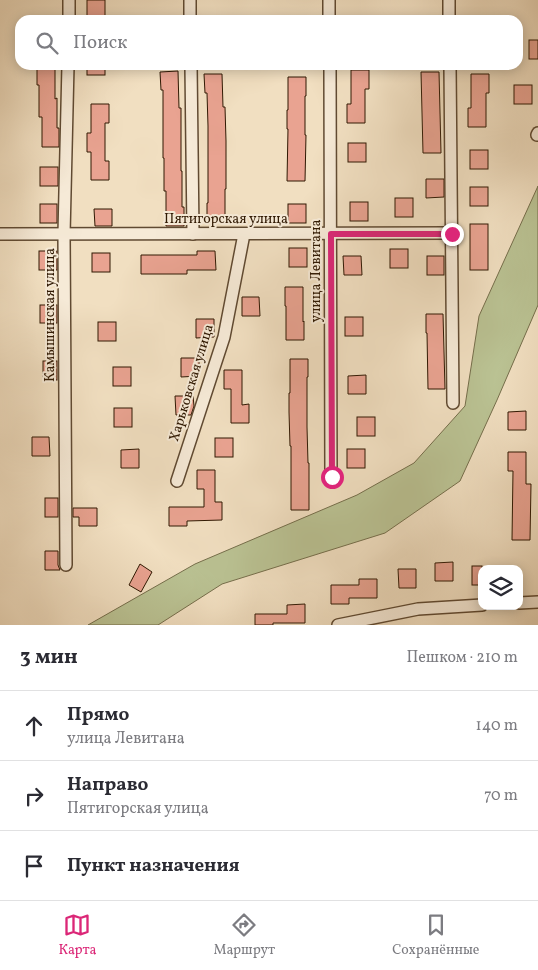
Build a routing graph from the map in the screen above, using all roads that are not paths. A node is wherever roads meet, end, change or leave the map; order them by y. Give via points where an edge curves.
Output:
1 (69, 0) edge
2 (190, 0) edge
3 (329, 0) edge
4 (449, 0) edge
5 (69, 15) edge
6 (190, 15) edge
7 (329, 15) edge
8 (450, 15) edge
9 (68, 70) edge
10 (191, 70) edge
11 (330, 70) edge
12 (450, 70) edge
13 (0, 234) edge
14 (64, 234) junction
15 (193, 234) junction
16 (244, 234) junction
17 (331, 234) junction
18 (452, 234) junction
19 (453, 403) dead end
20 (332, 477) dead end
21 (177, 481) dead end
22 (66, 565) dead end
23 (538, 602) edge
24 (523, 603) edge
25 (478, 605) edge
26 (338, 625) edge

1 - 5 street
2 - 6 street
3 - 7 street
4 - 8 street
9 - 14 street, Камышинская улица
10 - 15 street
11 - 17 street, улица Левитана
12 - 18 street
13 - 14 street, Пятигорская улица
14 - 15 street, Пятигорская улица
14 - 22 street, Камышинская улица
15 - 16 street, Пятигорская улица
16 - 17 street, Пятигорская улица
16 - 21 street, Харьковская улица via 224,337
17 - 18 street, Пятигорская улица
17 - 20 street, улица Левитана
18 - 19 street
23 - 24 street
25 - 26 street via 418,609

